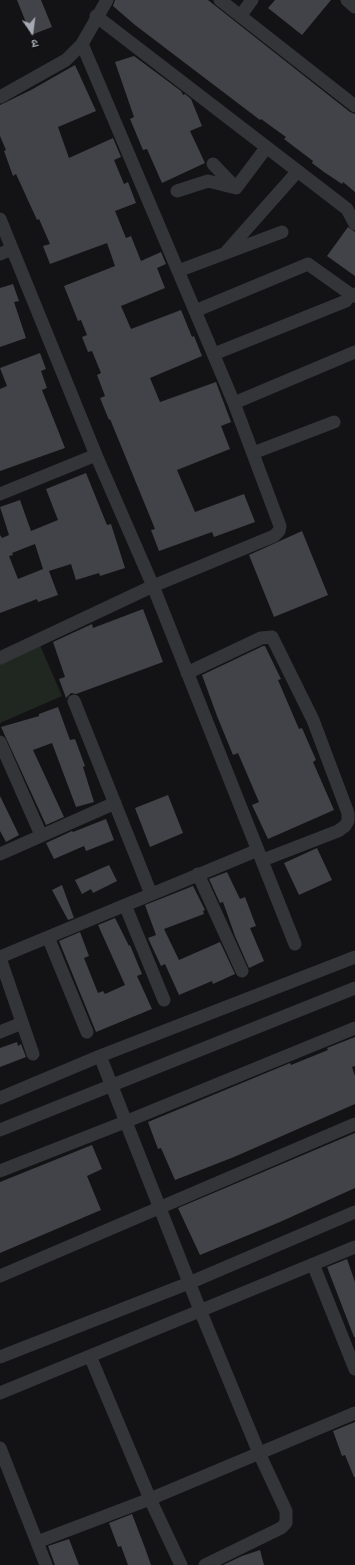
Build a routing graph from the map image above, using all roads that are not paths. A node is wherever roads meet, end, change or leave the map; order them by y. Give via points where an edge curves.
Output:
1 (107, 0) edge
2 (220, 0) edge
3 (252, 0) edge
4 (241, 15) junction
5 (96, 16) junction
6 (82, 44) junction
7 (0, 97) edge
8 (355, 106) edge
9 (266, 148) junction
10 (213, 164) dead end
11 (298, 172) junction
12 (236, 188) junction
13 (178, 191) dead end
14 (0, 219) edge
15 (355, 222) edge
16 (282, 232) dead end
17 (6, 252) edge
18 (224, 254) junction
19 (178, 272) junction
20 (350, 297) edge
21 (195, 311) junction
22 (355, 352) edge
23 (214, 354) junction
24 (234, 403) junction
25 (334, 422) dead end
26 (253, 453) junction
27 (96, 455) junction
28 (0, 494) edge
29 (153, 586) junction
30 (0, 658) edge
31 (187, 673) junction
32 (74, 701) dead end
33 (0, 742) edge
34 (115, 803) junction
35 (41, 835) junction
36 (0, 854) edge
37 (261, 855) junction
38 (198, 874) junction
39 (151, 894) junction
40 (125, 905) junction
41 (48, 937) junction
42 (295, 944) dead end
43 (355, 957) edge
44 (0, 958) edge
45 (242, 970) dead end
46 (4, 983) edge
47 (355, 988) edge
48 (164, 1000) dead end
49 (22, 1022) junction
50 (355, 1028) edge
51 (0, 1032) edge
52 (87, 1032) dead end
53 (33, 1054) dead end
54 (100, 1056) junction
55 (112, 1086) junction
56 (0, 1098) edge
57 (125, 1122) junction
58 (355, 1124) edge
59 (0, 1130) edge
60 (0, 1170) edge
61 (159, 1209) junction
62 (355, 1212) edge
63 (355, 1247) edge
64 (313, 1264) junction
65 (0, 1276) edge
66 (189, 1283) junction
67 (200, 1310) junction
68 (90, 1356) junction
69 (0, 1357) edge
70 (355, 1369) edge
71 (0, 1393) edge
72 (355, 1414) edge
73 (0, 1448) edge
74 (259, 1453) junction
75 (150, 1499) junction
76 (37, 1542) junction
77 (46, 1565) edge
78 (182, 1565) edge
79 (204, 1565) edge

1 - 5 street
2 - 4 street
3 - 4 street
4 - 8 street
5 - 6 street
5 - 9 street
6 - 7 street via 66,60
6 - 19 street
9 - 11 street
9 - 12 street
10 - 12 street
11 - 15 street via 347,209
11 - 18 street
12 - 13 street via 208,181
14 - 17 street
16 - 18 street
17 - 27 street
18 - 19 street
19 - 21 street
20 - 21 street via 353,296 308,264
20 - 23 street
21 - 23 street
22 - 24 street
23 - 24 street
24 - 26 street
25 - 26 street
26 - 29 street via 278,518 279,532
27 - 28 street
27 - 29 street
29 - 30 street
29 - 31 street
31 - 37 street
31 - 37 street via 261,638 272,637 313,720 346,806 348,821 338,831
32 - 34 street
33 - 35 street
34 - 35 street
34 - 39 street
35 - 36 street
37 - 38 street
37 - 42 street
38 - 39 street
38 - 45 street
39 - 40 street
40 - 41 street
40 - 48 street
41 - 44 street
41 - 52 street
43 - 54 street
44 - 46 street
46 - 49 street
47 - 55 street
49 - 51 street
49 - 53 street
50 - 57 street
54 - 55 street
54 - 56 street
55 - 57 street
55 - 59 street
57 - 60 street
57 - 61 street
58 - 61 street
61 - 65 street
61 - 66 street
62 - 66 street
63 - 64 street
64 - 67 street
64 - 70 street
66 - 67 street
66 - 69 street
67 - 68 street
67 - 74 street
68 - 71 street
68 - 75 street
72 - 74 street
73 - 76 street
74 - 75 street
74 - 79 street via 286,1511 286,1523 281,1528
75 - 76 street
75 - 78 street
76 - 77 street

